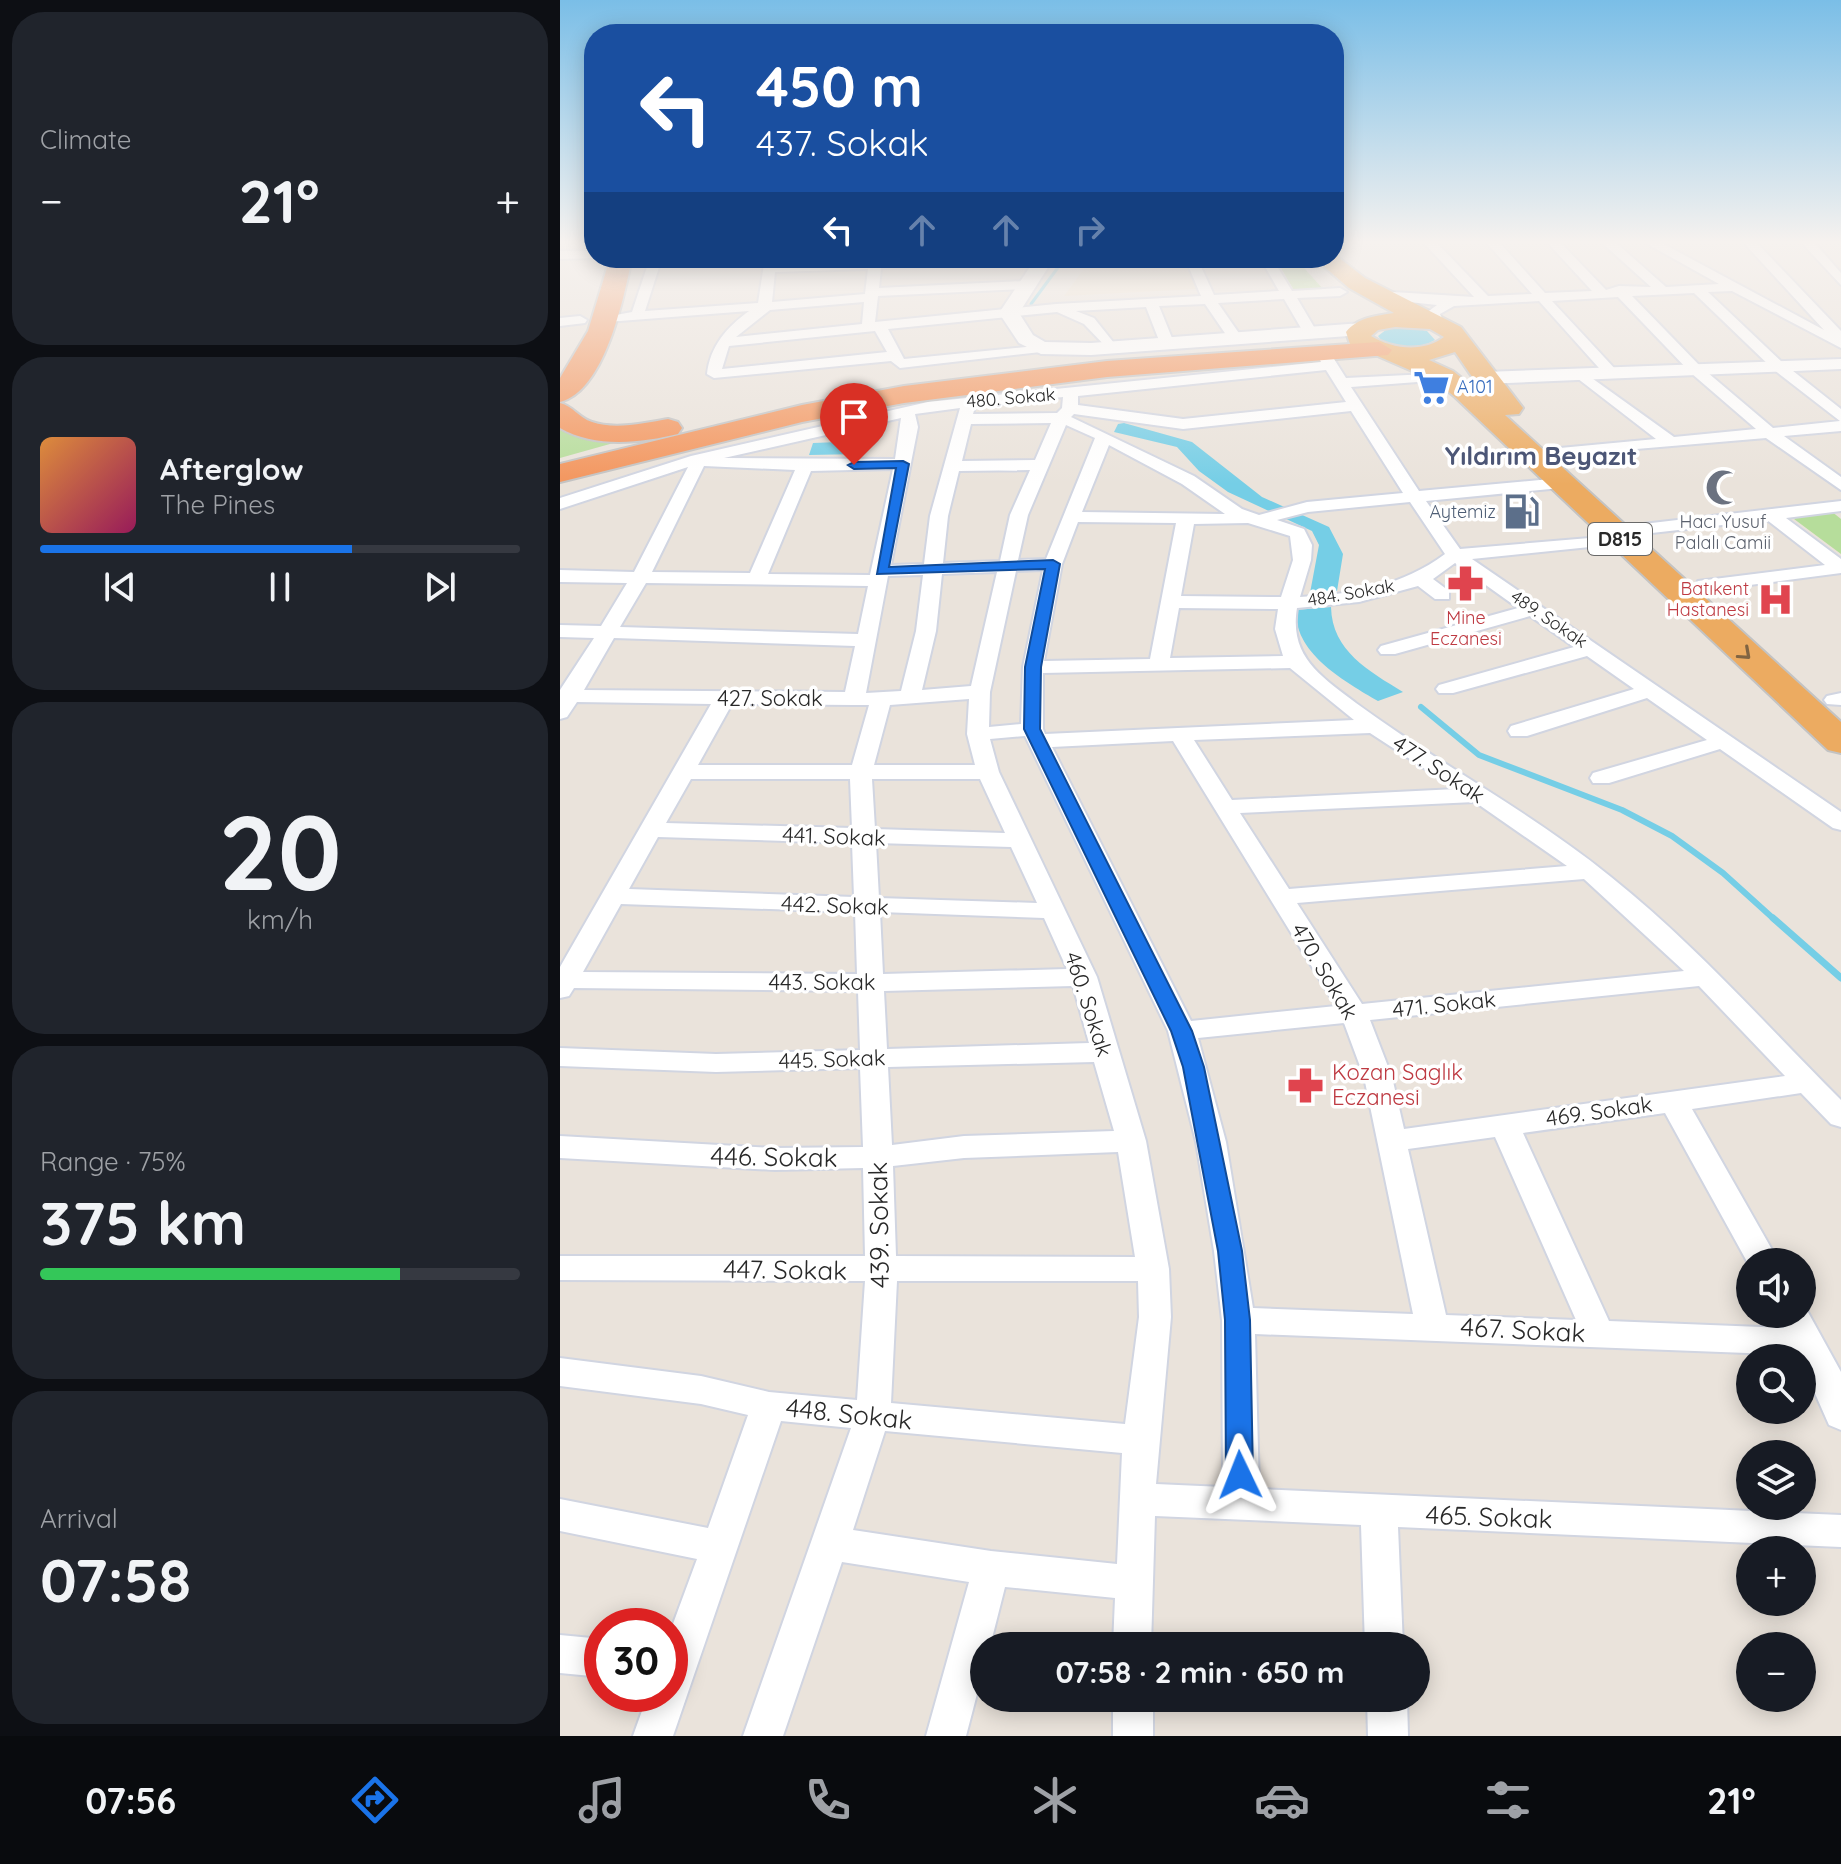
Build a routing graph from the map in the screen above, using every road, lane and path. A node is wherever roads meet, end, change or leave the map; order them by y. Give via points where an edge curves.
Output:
1 (570, 322) edge
2 (605, 322) edge
3 (745, 322) edge
4 (868, 322) edge
5 (918, 322) edge
6 (1015, 322) edge
7 (1090, 322) edge
8 (1159, 322) edge
9 (1224, 322) edge
10 (1304, 322) edge
11 (1356, 322) edge
12 (1392, 322) edge
13 (1405, 322) edge
14 (1428, 322) edge
15 (1438, 322) edge
16 (1563, 322) edge
17 (1650, 322) edge
18 (1732, 322) edge
19 (1801, 322) edge
20 (1823, 322) edge
21 (879, 326) junction
22 (1441, 329) junction
23 (1371, 338) junction
24 (1236, 339) junction
25 (726, 342) junction
26 (1841, 342) edge
27 (1167, 343) junction
28 (1041, 348) junction
29 (1111, 348) junction
30 (1321, 350) junction
31 (560, 359) edge
32 (897, 360) junction
33 (1841, 364) edge
34 (1778, 366) junction
35 (1696, 370) junction
36 (1440, 374) junction
37 (1482, 374) junction
38 (1612, 374) junction
39 (1582, 375) junction
40 (1341, 383) junction
41 (560, 394) edge
42 (1068, 406) junction
43 (1356, 406) junction
44 (560, 411) edge
45 (907, 411) junction
46 (967, 411) junction
47 (1841, 417) edge
48 (698, 424) junction
49 (1841, 426) edge
50 (1771, 434) junction
51 (1104, 436) junction
52 (1673, 444) junction
53 (697, 459) junction
54 (560, 462) edge
55 (903, 464) junction
56 (1041, 465) junction
57 (601, 466) junction
58 (805, 466) junction
59 (955, 466) junction
60 (1560, 468) junction
61 (560, 473) edge
62 (1841, 485) edge
63 (1415, 499) junction
64 (562, 500) edge
65 (1840, 507) edge
66 (1770, 514) junction
67 (1071, 517) junction
68 (1186, 518) junction
69 (1258, 518) junction
70 (1631, 534) junction
71 (1455, 555) junction
72 (1053, 564) junction
73 (1008, 567) junction
74 (1841, 568) edge
75 (935, 569) junction
76 (560, 576) edge
77 (880, 576) junction
78 (640, 577) junction
79 (1420, 578) junction
80 (756, 580) junction
81 (1705, 585) junction
82 (1442, 595) dead end
83 (1170, 602) junction
84 (1289, 602) junction
85 (1534, 609) junction
86 (560, 631) edge
87 (608, 632) junction
88 (866, 640) junction
89 (1592, 648) junction
90 (1388, 650) dead end
91 (1296, 662) junction
92 (1159, 666) junction
93 (1033, 667) junction
94 (1446, 689) dead end
95 (1652, 690) junction
96 (980, 692) junction
97 (725, 698) junction
98 (882, 698) junction
99 (1839, 701) edge
100 (564, 702) edge
101 (1373, 726) junction
102 (1519, 731) dead end
103 (978, 734) junction
104 (1035, 735) junction
105 (1180, 735) junction
106 (1725, 741) junction
107 (1841, 742) edge
108 (861, 771) junction
109 (682, 772) junction
110 (988, 772) junction
111 (1601, 778) dead end
112 (1478, 795) junction
113 (1226, 807) junction
114 (1841, 823) edge
115 (650, 830) junction
116 (863, 838) junction
117 (1018, 840) junction
118 (1590, 871) junction
119 (615, 896) junction
120 (1280, 897) junction
121 (868, 906) junction
122 (1055, 911) junction
123 (1084, 977) junction
124 (1707, 977) junction
125 (562, 983) edge
126 (872, 983) junction
127 (1354, 1013) junction
128 (1182, 1031) junction
129 (1104, 1052) junction
130 (560, 1057) edge
131 (875, 1058) junction
132 (1806, 1083) junction
133 (1673, 1101) junction
134 (1841, 1117) edge
135 (1504, 1124) junction
136 (1131, 1141) junction
137 (1393, 1141) junction
138 (560, 1147) edge
139 (878, 1157) junction
140 (1755, 1248) edge
141 (560, 1268) edge
142 (1153, 1269) junction
143 (881, 1271) junction
144 (1238, 1320) junction
145 (1432, 1326) junction
146 (1801, 1328) edge
147 (1599, 1334) junction
148 (560, 1372) edge
149 (769, 1406) junction
150 (1841, 1415) edge
151 (872, 1416) junction
152 (1140, 1440) junction
153 (1138, 1499) junction
154 (1241, 1505) junction
155 (1379, 1513) junction
156 (560, 1515) edge
157 (1841, 1531) edge
158 (832, 1544) junction
159 (720, 1547) junction
160 (991, 1568) junction
161 (1132, 1583) junction
162 (1132, 1632) edge
163 (1383, 1632) edge
164 (688, 1633) edge
165 (560, 1654) edge
166 (584, 1656) edge
167 (660, 1712) edge
168 (1133, 1712) edge
169 (1387, 1712) edge
170 (653, 1736) edge
171 (763, 1736) edge
172 (946, 1736) edge
173 (1133, 1736) edge
174 (1388, 1736) edge

1 - 31 highway
2 - 41 highway via 586,363
3 - 25 street
4 - 21 street via 868,327
5 - 21 street
6 - 28 main road via 1026,339
7 - 29 street
8 - 27 street
9 - 24 street
10 - 30 street, 489. Sokak
11 - 23 highway
12 - 23 highway
13 - 22 highway
14 - 22 highway, D815
15 - 22 street
16 - 38 street
17 - 35 street
18 - 34 street
19 - 26 street
20 - 26 street
21 - 25 street
21 - 32 street
22 - 23 highway via 1448,347 1434,352
22 - 37 highway, D815
23 - 30 highway
23 - 36 highway, D815
23 - 48 highway via 902,385
24 - 27 main road
24 - 30 main road
25 - 32 street via 714,361 714,374
27 - 29 main road
28 - 29 main road
28 - 32 street
30 - 40 street, 489. Sokak
30 - 42 street, 480. Sokak
30 - 57 highway via 921,392 745,426
33 - 34 street
34 - 35 street
34 - 47 street
35 - 38 street
35 - 50 street
36 - 37 highway via 1448,364
36 - 40 street
36 - 60 highway, D815
37 - 39 street
37 - 60 highway, D815
38 - 39 street
39 - 52 street
40 - 43 street, 489. Sokak
42 - 43 street via 1183,424
42 - 46 street
42 - 46 street, 480. Sokak
42 - 51 street
42 - 56 street, 460. Sokak
43 - 63 street, 489. Sokak
44 - 48 highway via 568,423 597,431
45 - 46 street, 480. Sokak
45 - 53 street, 480. Sokak
45 - 55 street via 910,427
46 - 59 street
48 - 54 highway
49 - 50 street
50 - 52 street
50 - 62 street
51 - 67 street
51 - 69 street
52 - 60 street
53 - 58 street via 716,465
53 - 64 street, 480. Sokak
53 - 78 street
55 - 58 street
55 - 77 street
56 - 59 street
56 - 73 street, 460. Sokak via 1019,515
57 - 61 highway
57 - 64 highway
58 - 80 street
59 - 75 street via 939,516
60 - 63 street
60 - 70 highway, D815
63 - 69 street via 1291,509
63 - 71 street, 489. Sokak
65 - 66 street, 484. Sokak
66 - 70 street, 484. Sokak
66 - 74 street
67 - 68 street
67 - 72 street
68 - 69 street
68 - 83 street
69 - 84 street via 1290,528 1303,539
70 - 71 street, 484. Sokak
70 - 81 highway, D815
70 -> 107 highway, D815
71 - 79 street, 484. Sokak
71 - 85 street, 489. Sokak
72 - 73 street
72 - 93 street
73 - 75 street
73 - 96 street, 460. Sokak
74 - 81 street
75 - 77 street
75 - 98 street via 926,631
76 - 78 street
77 - 80 street
77 - 88 street
78 - 80 street
78 - 87 street
79 - 82 street
79 - 84 street, 484. Sokak via 1366,594
81 - 99 highway, D815
83 - 84 street, 484. Sokak
83 - 92 street
84 - 91 street via 1284,631
85 - 89 street, 489. Sokak
85 - 90 street
86 - 87 street
87 - 88 street
87 - 100 street
88 - 98 street
89 - 94 street
89 - 95 street, 489. Sokak
91 - 92 street
91 - 101 street, 477. Sokak
92 - 93 street
93 - 104 street
95 - 102 street
95 - 106 street, 489. Sokak
96 - 98 street, 427. Sokak
96 - 103 street, 460. Sokak
97 - 98 street, 427. Sokak
97 - 100 street, 427. Sokak
97 - 109 street
98 - 108 street, 439. Sokak
101 - 105 street
101 - 112 street, 477. Sokak
103 - 104 street
103 - 110 street, 460. Sokak
104 - 105 street
104 - 128 street
105 - 113 street, 470. Sokak
106 - 111 street
106 - 114 street, 489. Sokak
108 - 109 street
108 - 110 street
108 - 116 street, 439. Sokak
109 - 115 street
110 - 117 street, 460. Sokak
112 - 113 street
112 - 118 street, 477. Sokak
113 - 120 street, 470. Sokak
115 - 116 street, 441. Sokak
115 - 119 street
116 - 117 street, 441. Sokak
116 - 121 street, 439. Sokak
117 - 122 street, 460. Sokak
118 - 120 street
118 - 124 street, 477. Sokak
119 - 121 street, 442. Sokak
119 - 125 street
120 - 127 street, 470. Sokak
121 - 122 street, 442. Sokak
121 - 126 street, 439. Sokak
122 - 123 street, 460. Sokak
123 - 126 street, 443. Sokak
123 - 129 street, 460. Sokak
124 - 127 street, 471. Sokak
124 - 132 street, 477. Sokak
125 - 126 street, 443. Sokak
126 - 131 street, 439. Sokak
127 - 128 street, 471. Sokak
127 - 137 street, 470. Sokak via 1378,1077
128 - 144 street via 1216,1168
129 - 131 street, 445. Sokak
129 - 136 street, 460. Sokak
130 - 131 street, 445. Sokak via 664,1063
131 - 139 street, 439. Sokak
132 - 133 street, 469. Sokak
132 - 134 street, 477. Sokak
133 - 135 street, 469. Sokak
133 - 140 street
135 - 137 street, 469. Sokak
135 - 147 street
136 - 139 street, 446. Sokak via 991,1145
136 - 142 street, 460. Sokak
137 - 145 street, 470. Sokak
138 - 139 street, 446. Sokak via 761,1158
139 - 143 street, 439. Sokak
141 - 143 street, 447. Sokak
142 - 143 street, 447. Sokak
142 - 152 street, 460. Sokak via 1155,1317
143 - 151 street, 439. Sokak
144 - 145 street, 467. Sokak
144 - 154 street
145 - 147 street, 467. Sokak
146 - 147 street, 467. Sokak
146 - 150 street
148 - 149 street, 448. Sokak via 701,1390
149 - 151 street, 448. Sokak
149 - 159 street
151 - 152 street, 448. Sokak
151 - 158 street, 439. Sokak
152 - 153 street, 460. Sokak
153 - 154 street, 465. Sokak
153 - 161 street, 460. Sokak
154 - 155 street, 465. Sokak
155 - 157 street, 465. Sokak
155 - 163 street
156 - 159 street
158 - 160 street
158 - 171 street, 439. Sokak
159 - 164 street
160 - 161 street
160 - 172 street
161 - 162 street, 460. Sokak
165 - 166 street
167 - 170 street
168 - 173 street
169 - 174 street

